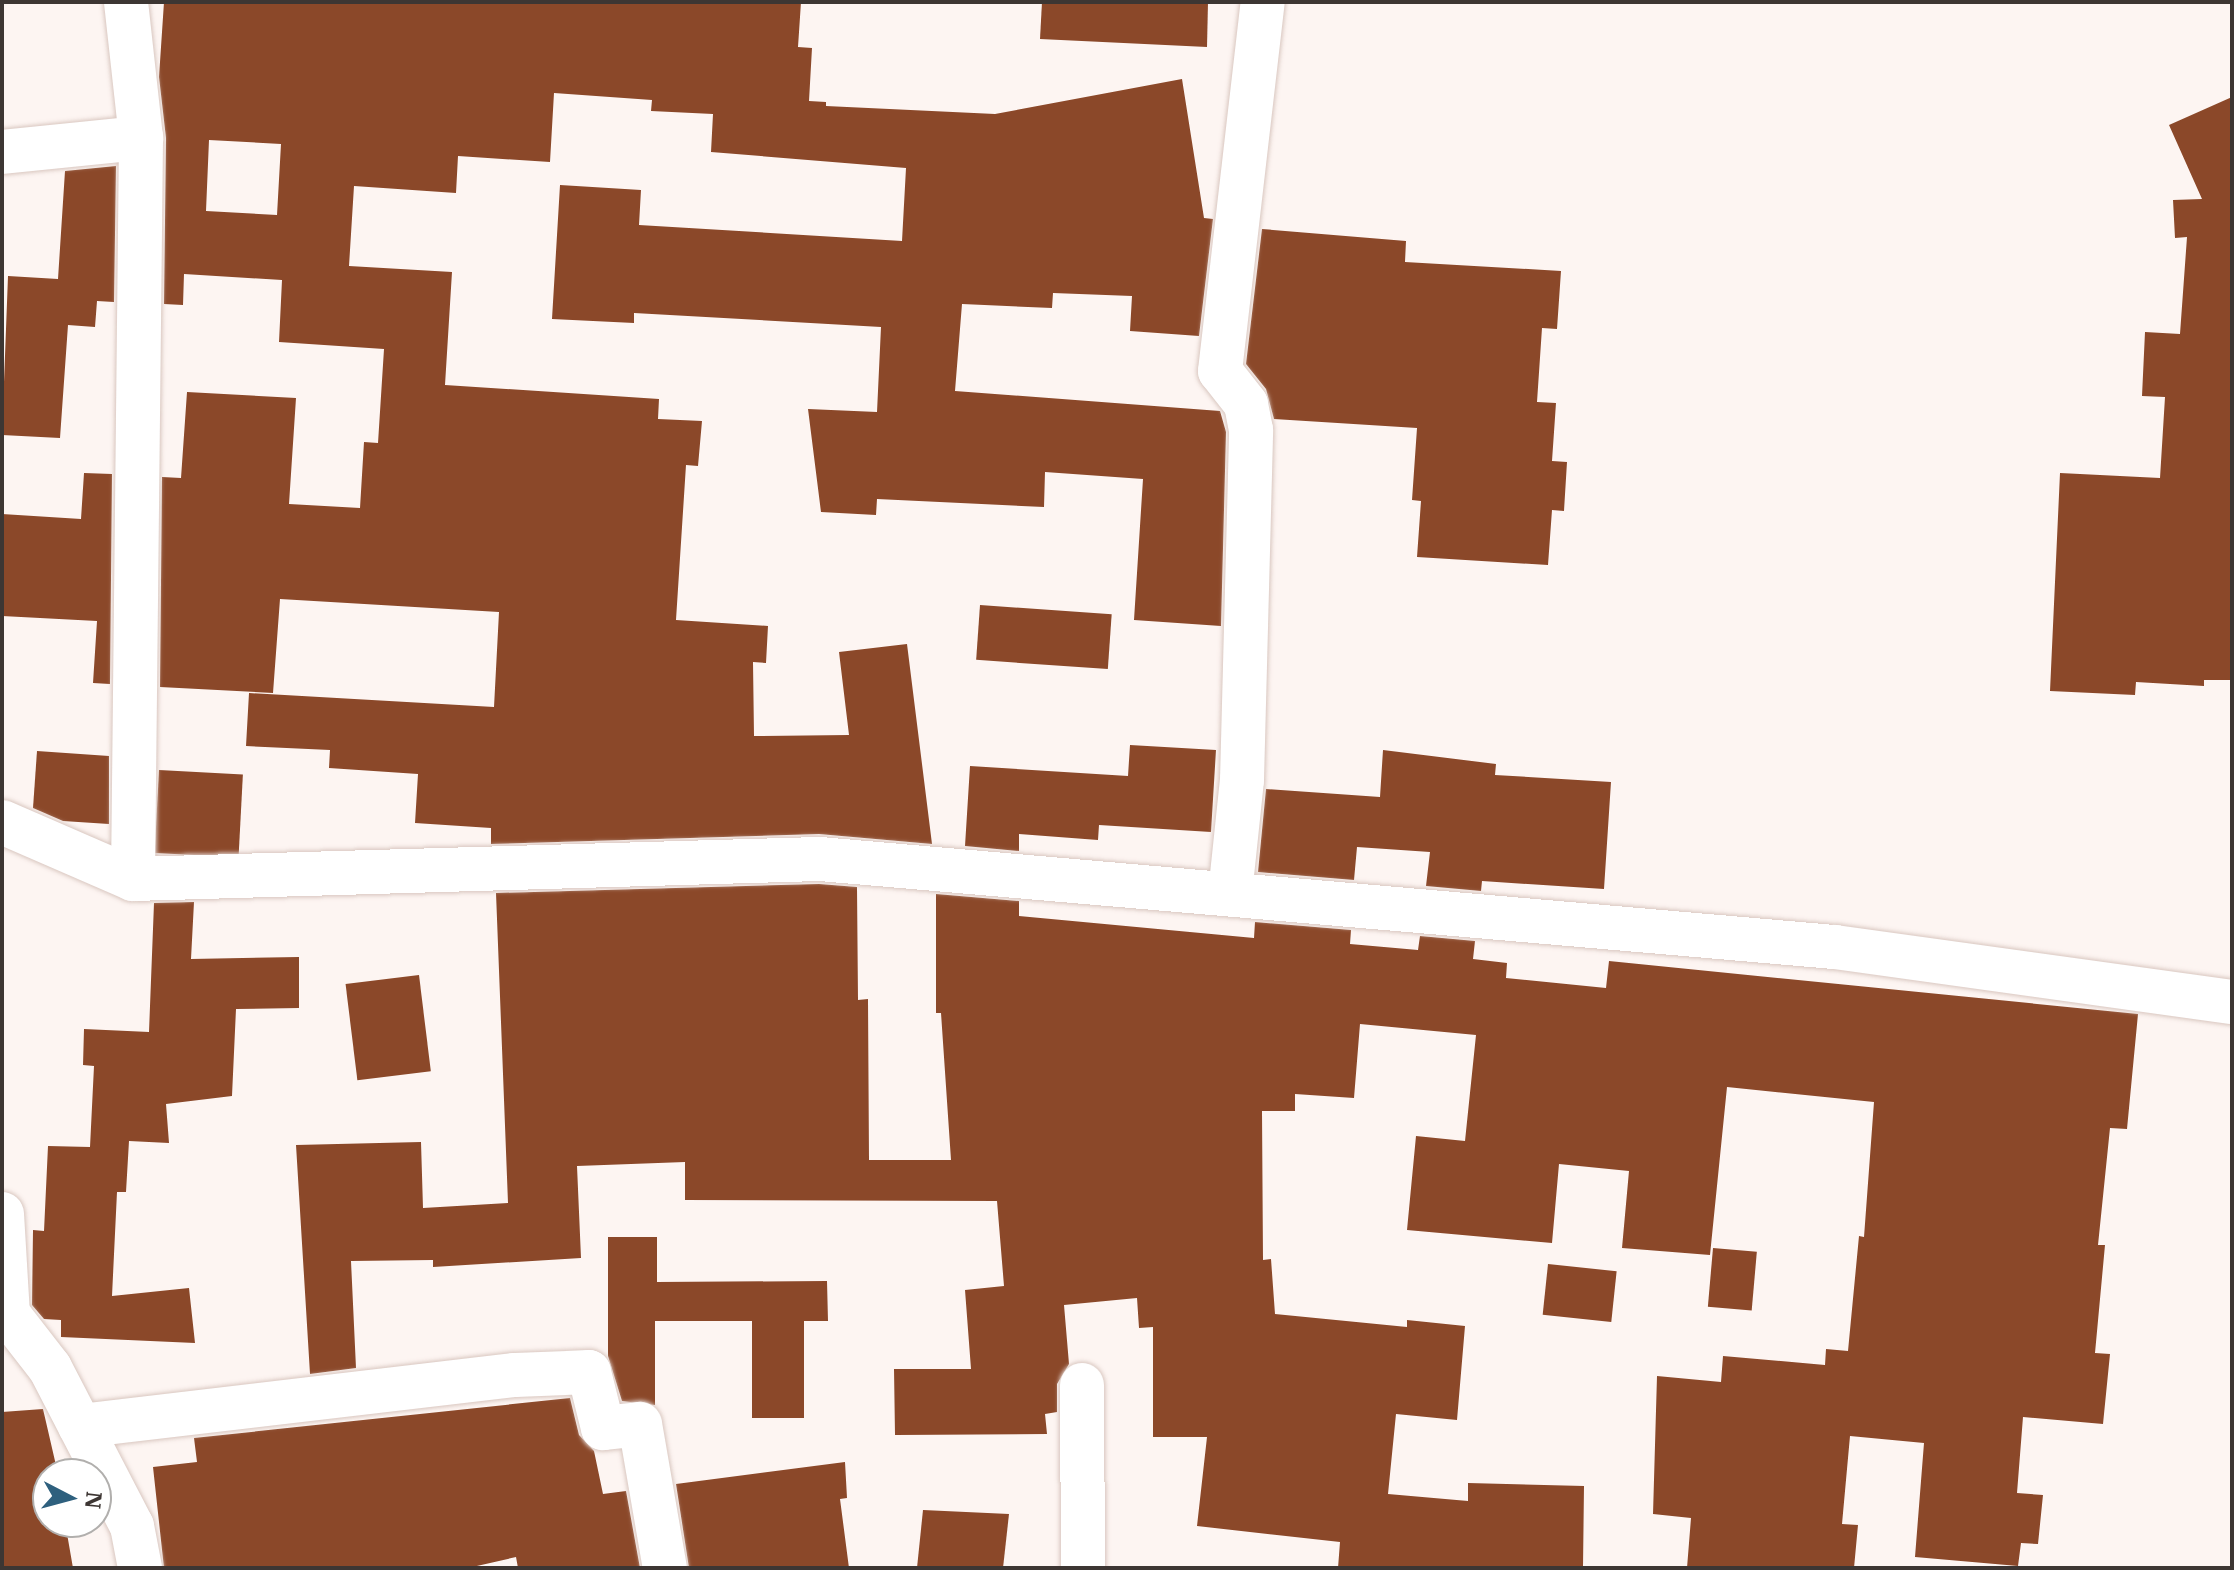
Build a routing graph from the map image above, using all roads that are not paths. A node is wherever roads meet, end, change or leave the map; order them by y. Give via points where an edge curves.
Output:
1 (126, 2) edge
2 (1263, 2) edge
3 (141, 138) junction
4 (2, 152) edge
5 (2, 822) edge
6 (133, 879) junction
7 (1230, 894) junction
8 (2232, 1002) edge
9 (2, 1214) edge
10 (1082, 1385) dead end
11 (80, 1426) junction
12 (140, 1568) edge
13 (665, 1568) edge
14 (1083, 1568) edge

1 - 3 street
2 - 7 street via 1220,371 1246,404 1251,430 1242,780
3 - 4 street
3 - 6 street
5 - 6 street
6 - 7 street via 820,859
7 - 8 street via 1835,947
9 - 11 street via 8,1314 50,1368
10 - 14 street
11 - 12 street via 132,1526
11 - 13 street via 515,1375 589,1372 603,1428 640,1424

